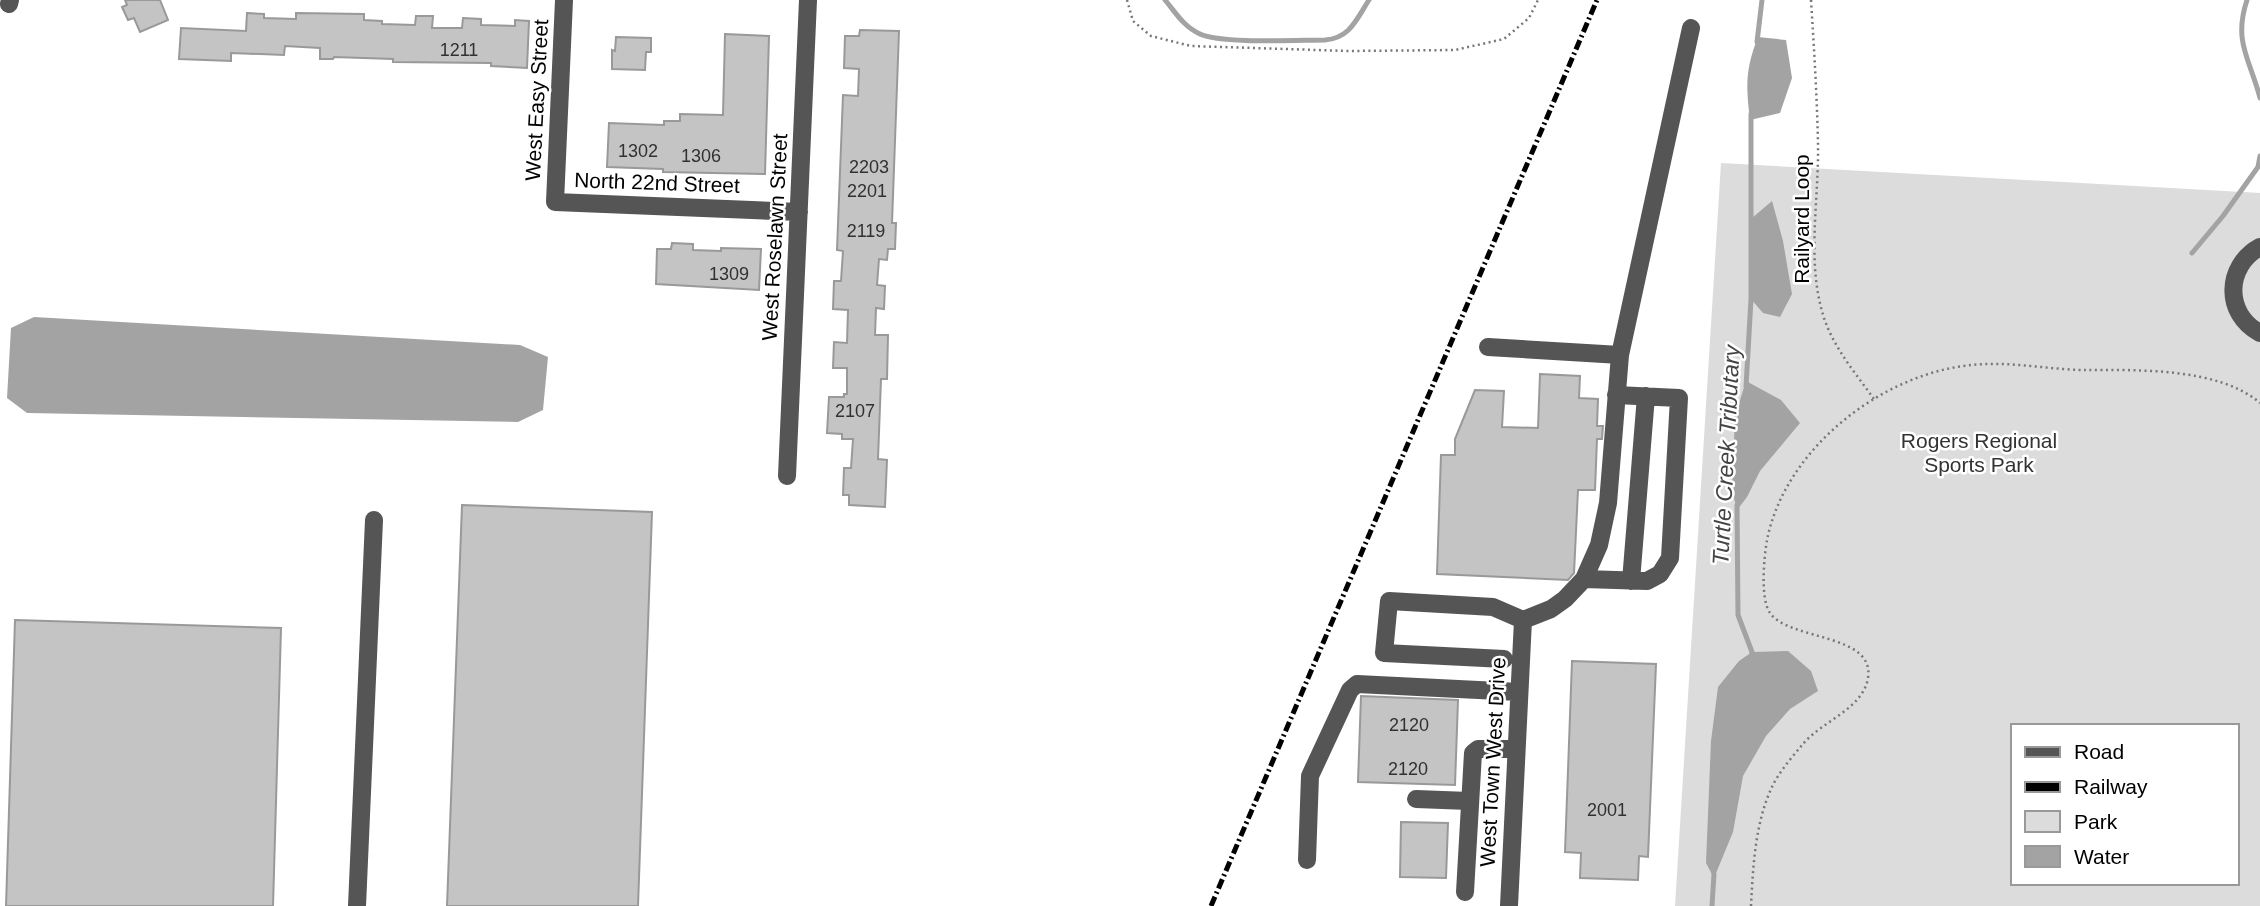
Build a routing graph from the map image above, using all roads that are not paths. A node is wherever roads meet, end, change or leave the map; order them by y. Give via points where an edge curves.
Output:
1 (564, 0) edge
2 (808, 0) edge
3 (1691, 28) dead end
4 (555, 202) joint
5 (799, 212) junction
6 (2260, 247) edge
7 (2260, 333) edge
8 (1488, 347) dead end
9 (1620, 355) junction
10 (1616, 396) junction
11 (1646, 396) junction
12 (787, 476) dead end
13 (374, 520) dead end
14 (1584, 579) junction
15 (1631, 581) junction
16 (1522, 620) junction
17 (1504, 659) dead end
18 (1519, 692) junction
19 (1516, 749) junction
20 (1416, 799) dead end
21 (1469, 801) junction
22 (1307, 860) dead end
23 (1465, 892) dead end
24 (357, 906) edge
25 (1509, 906) edge

1 - 4 street, West Easy Street
2 - 5 street, West Roselawn Street
3 - 9 street
4 - 5 street, North 22nd Street
5 - 12 street, West Roselawn Street
6 - 7 street via 2241,263 2232,293 2244,322
8 - 9 street
9 - 10 street
10 - 11 street
10 - 14 street via 1608,503 1599,545
11 - 15 street
11 - 15 street via 1679,398 1670,558 1660,573 1647,581
13 - 24 street
14 - 15 street
14 - 16 street via 1551,609
16 - 17 street via 1493,607 1389,601 1384,653
16 - 18 street, West Town West Drive
18 - 19 street, West Town West Drive
18 - 22 street via 1357,684 1350,690 1310,776
19 - 21 street via 1478,749 1473,753
19 - 25 street, West Town West Drive
20 - 21 street
21 - 23 street

